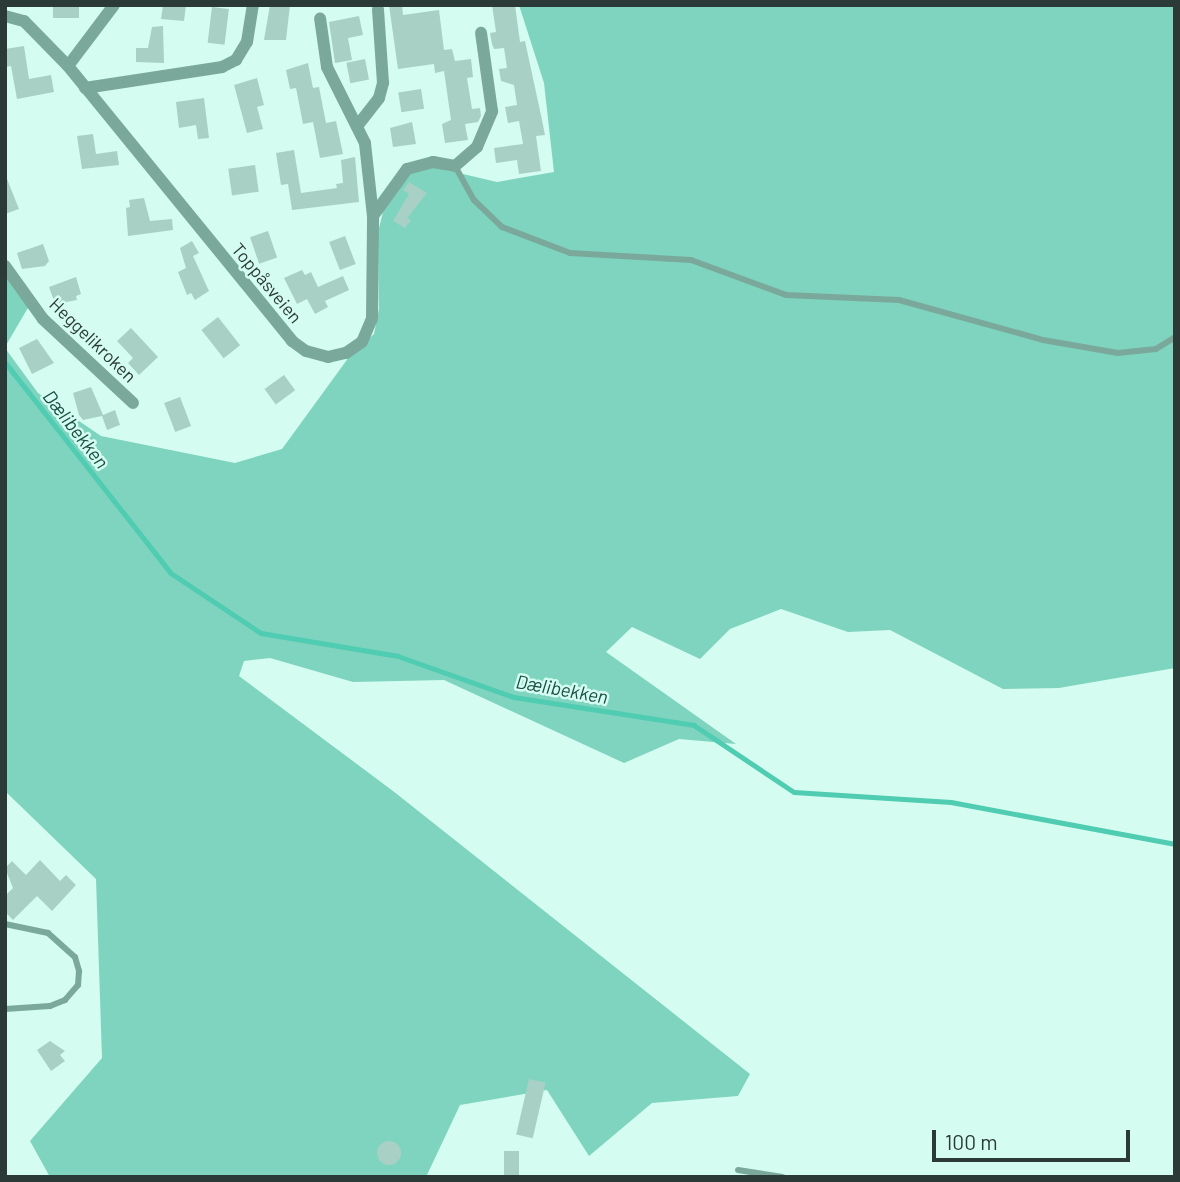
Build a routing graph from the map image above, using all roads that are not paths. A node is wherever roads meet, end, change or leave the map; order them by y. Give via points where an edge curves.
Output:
1 (114, 5) edge
2 (253, 5) edge
3 (378, 9) dead end
4 (5, 16) edge
5 (320, 18) dead end
6 (481, 33) dead end
7 (68, 66) junction
8 (85, 88) junction
9 (358, 125) junction
10 (455, 166) junction
11 (373, 216) junction
12 (5, 267) edge
13 (1175, 337) edge
14 (133, 403) dead end
15 (5, 924) edge
16 (5, 1009) edge
17 (738, 1170) dead end
18 (782, 1177) edge

1 - 7 street
2 - 8 street via 243,52 229,63
3 - 9 street via 383,83 379,98
4 - 7 street, Toppåsveien via 24,21
5 - 9 street, Toppåsveien via 327,66 337,93
6 - 10 street via 492,111 471,156
7 - 8 street, Toppåsveien
8 - 11 street, Toppåsveien via 279,327 306,351 328,357 346,353 368,331 373,310
9 - 11 street, Toppåsveien via 370,176
10 - 11 street via 426,162 407,169
10 - 13 lane via 474,200 502,227 570,253 691,260 786,295 909,302 1006,331 1118,353 1156,349
12 - 14 street, Heggelikroken via 43,319
15 - 16 lane via 48,933 75,957 79,971 78,985 65,1000 50,1006
17 - 18 lane

